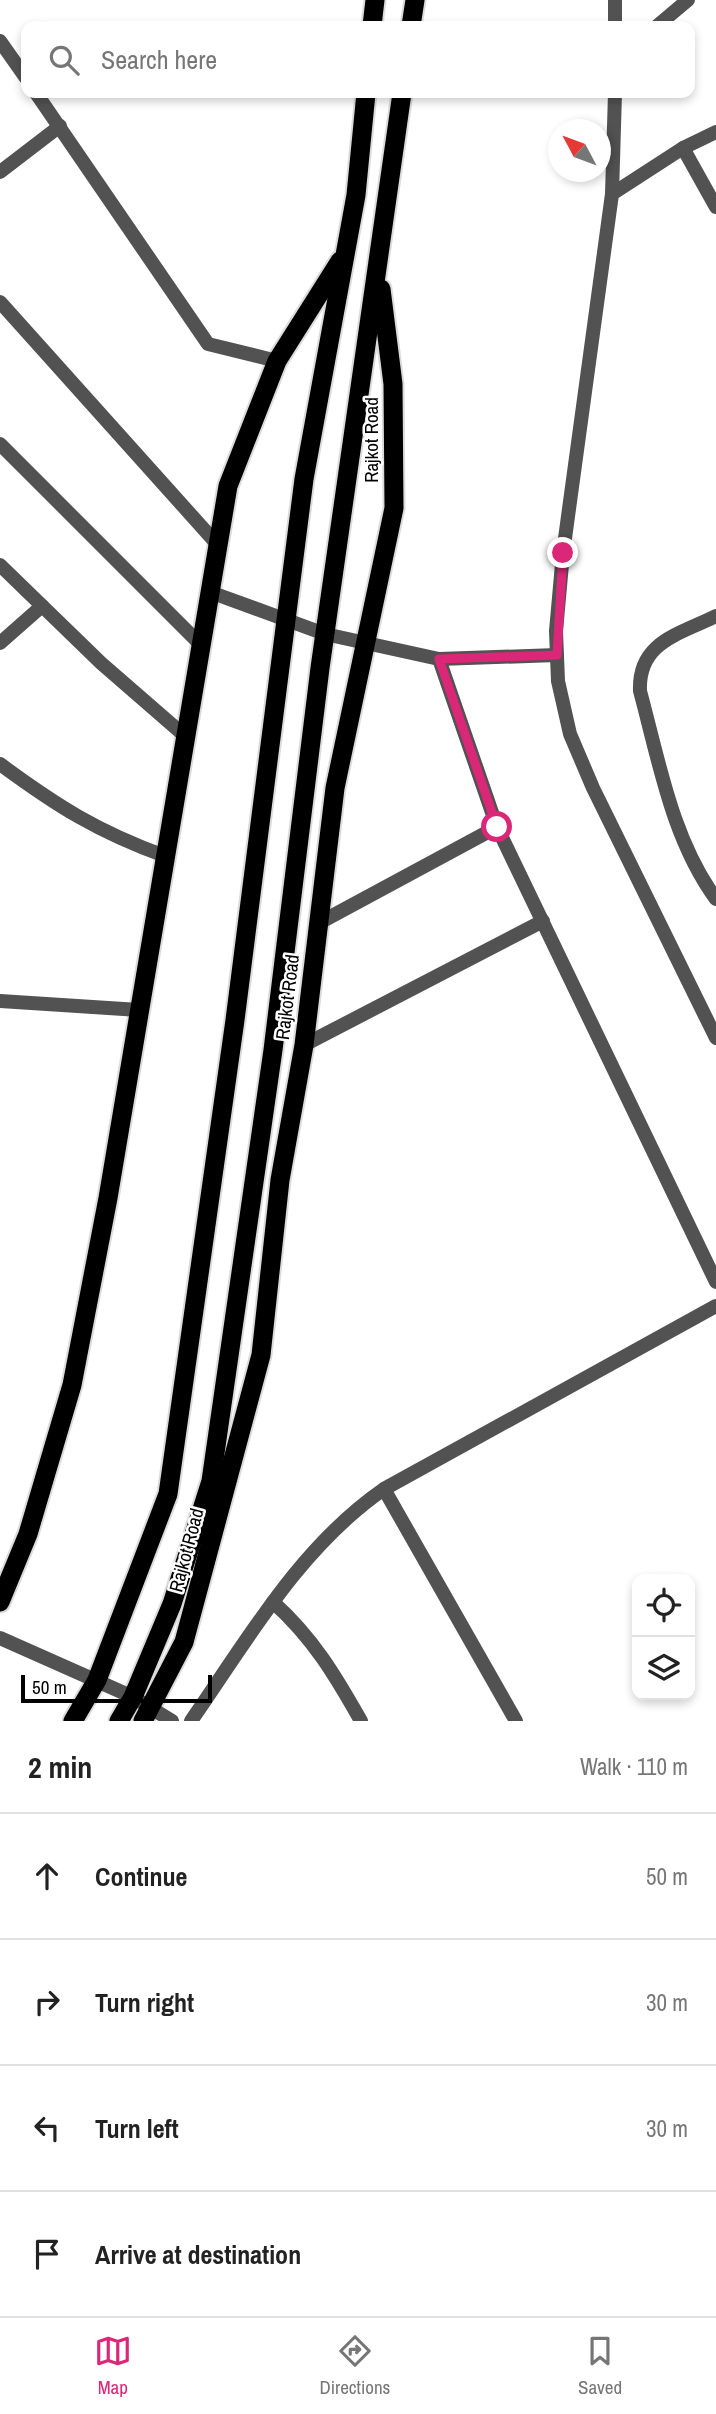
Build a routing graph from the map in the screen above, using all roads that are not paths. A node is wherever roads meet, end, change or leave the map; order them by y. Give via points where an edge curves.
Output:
1 (375, 0) edge
2 (415, 0) edge
3 (615, 0) edge
4 (688, 0) edge
5 (373, 21) edge
6 (412, 21) edge
7 (615, 21) edge
8 (663, 21) edge
9 (0, 41) edge
10 (21, 71) edge
11 (40, 98) edge
12 (366, 98) edge
13 (401, 98) edge
14 (615, 98) edge
15 (60, 126) junction
16 (716, 132) edge
17 (684, 148) junction
18 (0, 172) edge
19 (612, 194) junction
20 (716, 207) edge
21 (346, 251) junction
22 (378, 263) junction
23 (0, 302) edge
24 (277, 361) junction
25 (1, 448) edge
26 (218, 545) junction
27 (0, 565) edge
28 (210, 592) junction
29 (41, 606) junction
30 (716, 616) edge
31 (288, 620) junction
32 (325, 635) junction
33 (0, 643) edge
34 (365, 643) junction
35 (201, 645) junction
36 (557, 655) junction
37 (439, 659) junction
38 (185, 736) junction
39 (0, 764) edge
40 (497, 827) junction
41 (165, 856) junction
42 (716, 899) edge
43 (543, 920) junction
44 (318, 923) junction
45 (0, 1001) edge
46 (139, 1010) junction
47 (716, 1038) edge
48 (303, 1045) junction
49 (716, 1282) edge
50 (716, 1306) edge
51 (384, 1489) junction
52 (0, 1602) edge
53 (273, 1602) junction
54 (0, 1638) edge
55 (97, 1681) junction
56 (142, 1709) edge
57 (73, 1721) edge
58 (119, 1721) edge
59 (172, 1721) edge
60 (191, 1721) edge
61 (361, 1721) edge
62 (516, 1721) edge

1 - 5 highway
2 - 6 highway
3 - 7 street
4 - 8 street
9 - 10 street
11 - 15 street
12 - 21 highway
13 - 22 highway
14 - 19 street
15 - 18 street
15 - 24 street via 208,344
16 - 17 street
17 - 19 street
17 - 20 street
19 - 36 street via 563,553
21 - 24 highway
21 - 31 highway via 304,479
22 - 32 highway
22 - 34 highway, Rajkot Road via 393,384 394,508
23 - 26 street
24 - 26 highway via 228,486
25 - 35 street
26 - 28 highway
27 - 29 street
28 - 31 street
28 - 35 highway
29 - 33 street
29 - 38 street
30 - 42 street via 659,644 639,671 640,691 672,811 690,856
31 - 32 street
31 - 55 highway via 168,1494
32 - 34 street
32 - 56 highway via 287,947 211,1481
34 - 37 street
34 - 44 highway, Rajkot Road via 335,788
35 - 38 highway
36 - 37 street
36 - 47 street via 570,734
37 - 40 street
38 - 41 highway
39 - 41 street via 85,823
40 - 43 street
40 - 44 street
41 - 46 highway
43 - 48 street
43 - 49 street
44 - 48 highway, Rajkot Road
45 - 46 street
46 - 52 highway via 72,1385 28,1534
48 - 56 highway, Rajkot Road via 280,1180 261,1354 184,1642
50 - 51 street
51 - 53 street via 306,1559
51 - 62 street
53 - 60 street
53 - 61 street via 303,1630
54 - 55 street
55 - 56 street
55 - 57 highway
56 - 58 highway
56 - 59 street

